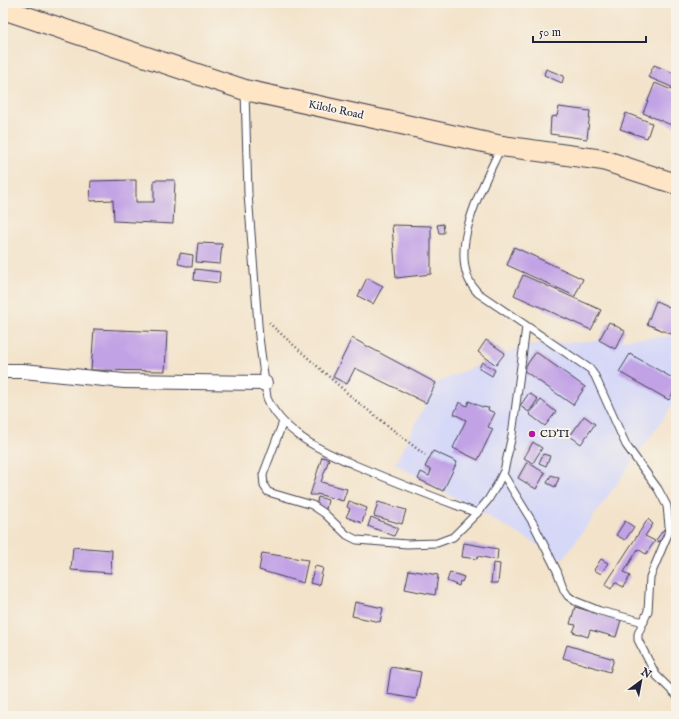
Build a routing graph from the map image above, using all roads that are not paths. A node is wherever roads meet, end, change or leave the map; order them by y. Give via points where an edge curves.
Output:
1 (3, 9) edge
2 (245, 90) junction
3 (502, 146) junction
4 (676, 184) edge
5 (526, 327) junction
6 (3, 371) edge
7 (265, 383) junction
8 (283, 422) junction
9 (503, 474) junction
10 (477, 513) junction
11 (644, 622) junction
12 (676, 695) edge

1 - 2 main road, Kilolo Road
2 - 3 main road, Kilolo Road
2 - 7 lane via 248,194
3 - 4 main road, Kilolo Road via 603,160
3 - 5 lane via 470,220 464,266 468,280 478,293
5 - 9 lane via 512,435
5 - 11 lane via 590,369 626,445 658,489 667,506 668,534 650,577 648,611
6 - 7 street via 124,381
7 - 8 lane via 270,406
8 - 10 lane via 301,437 334,455
8 - 10 lane via 263,475 264,486 268,492 312,505 351,538 407,544 437,543 453,537
9 - 10 lane
9 - 11 lane via 533,523 568,596 600,611
11 - 12 lane via 638,634 642,650 656,675

